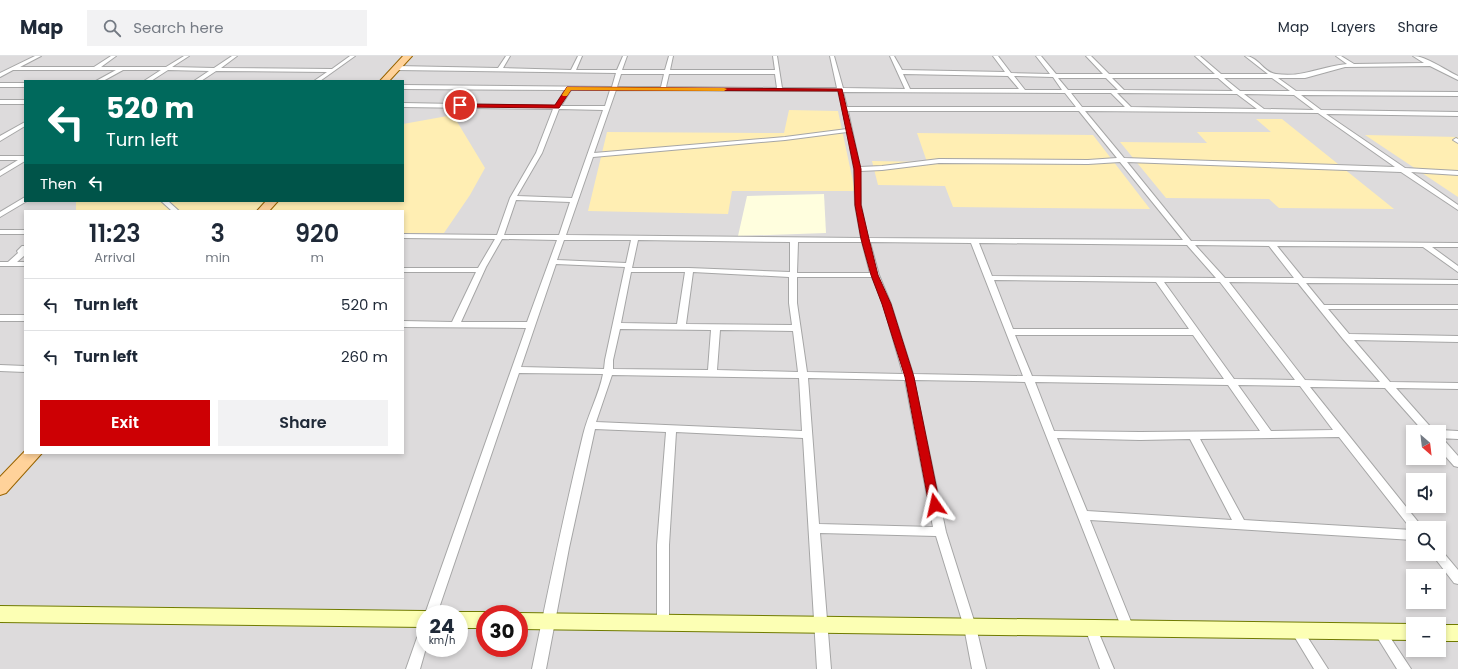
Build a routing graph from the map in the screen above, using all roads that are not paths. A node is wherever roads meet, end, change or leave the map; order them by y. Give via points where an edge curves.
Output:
1 (39, 56) edge
2 (114, 56) edge
3 (187, 56) edge
4 (235, 56) edge
5 (353, 56) edge
6 (408, 56) edge
7 (508, 56) edge
8 (580, 56) edge
9 (625, 56) edge
10 (671, 56) edge
11 (775, 56) edge
12 (832, 56) edge
13 (892, 56) edge
14 (995, 56) edge
15 (1038, 56) edge
16 (1088, 56) edge
17 (1197, 56) edge
18 (1247, 56) edge
19 (1338, 56) edge
20 (1415, 56) edge
21 (1432, 64) junction
22 (1353, 66) junction
23 (96, 68) junction
24 (122, 68) junction
25 (396, 68) junction
26 (14, 69) junction
27 (165, 70) junction
28 (214, 70) junction
29 (331, 70) junction
30 (500, 70) junction
31 (573, 71) junction
32 (619, 72) junction
33 (667, 72) junction
34 (777, 72) junction
35 (901, 72) junction
36 (1010, 74) junction
37 (0, 75) edge
38 (1274, 75) junction
39 (1054, 76) junction
40 (1108, 76) junction
41 (1219, 76) junction
42 (1458, 78) edge
43 (102, 80) edge
44 (149, 80) edge
45 (199, 80) edge
46 (318, 80) edge
47 (385, 80) edge
48 (0, 85) edge
49 (24, 85) edge
50 (404, 87) edge
51 (569, 88) junction
52 (614, 88) junction
53 (663, 89) junction
54 (780, 89) junction
55 (840, 90) junction
56 (908, 90) junction
57 (1023, 91) junction
58 (1066, 91) junction
59 (1112, 92) junction
60 (1123, 92) junction
61 (1237, 92) junction
62 (1295, 93) junction
63 (1458, 94) edge
64 (0, 102) edge
65 (24, 102) edge
66 (404, 105) edge
67 (557, 107) junction
68 (607, 108) junction
69 (845, 109) junction
70 (1081, 109) junction
71 (1130, 109) junction
72 (1262, 110) junction
73 (1320, 112) junction
74 (1458, 114) edge
75 (24, 125) edge
76 (850, 130) junction
77 (0, 139) edge
78 (590, 155) junction
79 (0, 158) edge
80 (24, 158) edge
81 (24, 159) edge
82 (1122, 160) junction
83 (857, 169) junction
84 (1404, 171) junction
85 (1458, 173) edge
86 (0, 174) edge
87 (513, 198) junction
88 (24, 200) edge
89 (574, 200) junction
90 (165, 202) edge
91 (271, 202) edge
92 (1455, 203) edge
93 (1458, 208) edge
94 (175, 210) edge
95 (264, 210) edge
96 (0, 215) edge
97 (0, 232) edge
98 (24, 232) edge
99 (404, 236) edge
100 (500, 237) junction
101 (561, 237) junction
102 (635, 238) junction
103 (794, 239) junction
104 (865, 239) junction
105 (974, 240) junction
106 (1188, 242) junction
107 (1271, 243) junction
108 (1425, 245) junction
109 (1458, 245) edge
110 (24, 249) edge
111 (553, 262) junction
112 (0, 264) edge
113 (10, 264) junction
114 (24, 264) edge
115 (628, 268) junction
116 (404, 270) edge
117 (480, 270) junction
118 (689, 270) junction
119 (1458, 270) edge
120 (793, 275) junction
121 (874, 275) junction
122 (990, 278) junction
123 (1158, 279) junction
124 (1222, 279) junction
125 (1299, 280) junction
126 (1458, 282) edge
127 (1458, 307) edge
128 (1322, 308) junction
129 (0, 318) edge
130 (24, 318) edge
131 (404, 324) edge
132 (455, 325) junction
133 (530, 325) junction
134 (616, 326) junction
135 (681, 327) junction
136 (716, 327) junction
137 (796, 328) junction
138 (1011, 332) junction
139 (1194, 332) junction
140 (1346, 337) junction
141 (1458, 339) edge
142 (0, 368) edge
143 (24, 369) edge
144 (514, 370) junction
145 (610, 372) junction
146 (712, 373) junction
147 (803, 375) junction
148 (910, 377) junction
149 (1029, 379) junction
150 (1232, 382) junction
151 (1302, 383) junction
152 (1387, 385) junction
153 (1458, 386) edge
154 (591, 425) junction
155 (1424, 425) edge
156 (671, 429) junction
157 (1342, 433) junction
158 (1051, 434) junction
159 (1268, 434) junction
160 (1446, 434) edge
161 (807, 435) junction
162 (1193, 435) junction
163 (1458, 435) edge
164 (1446, 450) edge
165 (32, 454) edge
166 (1458, 463) edge
167 (0, 488) edge
168 (1083, 515) junction
169 (1411, 521) edge
170 (1240, 524) junction
171 (814, 528) junction
172 (940, 532) junction
173 (1406, 535) edge
174 (1444, 561) edge
175 (1458, 579) edge
176 (434, 605) edge
177 (0, 614) edge
178 (416, 619) edge
179 (528, 620) edge
180 (548, 621) junction
181 (663, 622) junction
182 (821, 625) junction
183 (970, 627) junction
184 (1091, 628) junction
185 (1128, 629) junction
186 (1297, 631) junction
187 (1380, 632) junction
188 (1406, 632) edge
189 (1446, 633) edge
190 (1458, 633) edge
191 (417, 657) edge
192 (413, 669) edge
193 (539, 669) edge
194 (824, 669) edge
195 (979, 669) edge
196 (1107, 669) edge
197 (1321, 669) edge
198 (1404, 669) edge

1 - 26 street
2 - 23 street
3 - 27 street
4 - 28 street
5 - 29 street
6 - 25 main road
7 - 30 street
8 - 31 street
9 - 32 street
10 - 33 street
11 - 34 street
12 - 55 street
13 - 35 street
14 - 36 street
15 - 39 street
16 - 40 street
17 - 41 street
18 - 38 street
19 - 22 street
20 - 21 street
21 - 22 street
21 - 42 street
22 - 38 street via 1305,76
23 - 24 street
23 - 26 street
24 - 27 street
24 - 43 street
25 - 30 street
25 - 47 main road
26 - 37 street
27 - 28 street
27 - 44 street
28 - 29 street
28 - 45 street
29 - 46 street
30 - 31 street via 561,74
31 - 32 street
32 - 33 street
32 - 52 street
33 - 34 street
33 - 53 street
34 - 54 street
35 - 36 street
35 - 56 street
36 - 39 street
36 - 57 street
38 - 41 street
38 - 62 street
39 - 40 street
39 - 58 street
40 - 41 street
40 - 60 street
41 - 61 street
48 - 49 street
50 - 51 street via 556,85
51 - 52 street
51 - 67 street
52 - 53 street
52 - 68 street
53 - 54 street
54 - 55 street
55 - 56 street
55 - 69 street
56 - 57 street
57 - 58 street
58 - 59 street
58 - 70 street
59 - 60 street
59 - 71 street
60 - 61 street
61 - 62 street
61 - 72 street
62 - 63 street
62 - 73 street
64 - 65 street
66 - 67 street
67 - 68 street
67 - 87 street via 539,153
68 - 78 street
69 - 70 street
69 - 76 street
70 - 71 street
70 - 82 street
71 - 72 street
72 - 73 street
73 - 74 street
73 - 84 street
75 - 77 street
76 - 78 street via 786,139
76 - 83 street
78 - 89 street
79 - 80 street
81 - 86 street
82 - 83 street via 939,160
82 - 84 street via 1358,167
82 - 106 street
83 - 104 street via 858,205
84 - 85 street
84 - 92 street
87 - 89 street
87 - 100 street
88 - 96 street
89 - 101 street
90 - 94 street
91 - 95 main road
92 - 93 street
97 - 98 street
99 - 100 street
100 - 101 street
100 - 117 street
101 - 102 street
101 - 111 street
102 - 103 street
102 - 115 street
103 - 104 street
103 - 120 street
104 - 105 street
104 - 121 street
105 - 106 street
105 - 122 street
106 - 107 street
106 - 124 street
107 - 108 street
107 - 125 street
108 - 109 street
108 - 119 street
110 - 113 street via 21,251 22,254
111 - 115 street
111 - 133 street
112 - 113 street
113 - 114 street
115 - 118 street
115 - 134 street
116 - 117 street
117 - 132 street
118 - 120 street
118 - 135 street
120 - 121 street
120 - 137 street
121 - 148 street
122 - 123 street
122 - 138 street
123 - 124 street
123 - 139 street
124 - 125 street
124 - 151 street
125 - 126 street
125 - 128 street
127 - 128 street
128 - 140 street
129 - 130 street
131 - 132 street
132 - 133 street
133 - 144 street
134 - 135 street
134 - 145 street via 609,360
135 - 136 street
136 - 137 street
136 - 146 street
137 - 147 street
138 - 139 street
138 - 149 street
139 - 150 street
140 - 141 street
140 - 152 street
142 - 143 street
144 - 145 street
144 - 176 street
145 - 146 street
145 - 154 street
146 - 147 street
147 - 148 street
147 - 161 street
148 - 149 street
148 - 172 street
149 - 150 street
149 - 158 street
150 - 151 street
150 - 159 street
151 - 152 street
151 - 157 street
152 - 153 street
152 - 155 street
154 - 156 street
154 - 180 street
156 - 161 street
156 - 181 street via 663,545
157 - 159 street
157 - 169 street
158 - 162 street
158 - 168 street
159 - 162 street
160 - 163 street
161 - 171 street
162 - 170 street
164 - 166 street
165 - 167 main road
168 - 170 street
168 - 185 street
170 - 173 street
171 - 172 street
171 - 182 street
172 - 183 street
174 - 175 street
177 - 178 street
179 - 180 street
180 - 181 street
180 - 193 street
181 - 182 street
182 - 183 street
182 - 194 street
183 - 184 street
183 - 195 street
184 - 185 street
184 - 196 street
185 - 186 street
186 - 187 street
186 - 197 street
187 - 188 street
187 - 198 street
189 - 190 street
191 - 192 street

